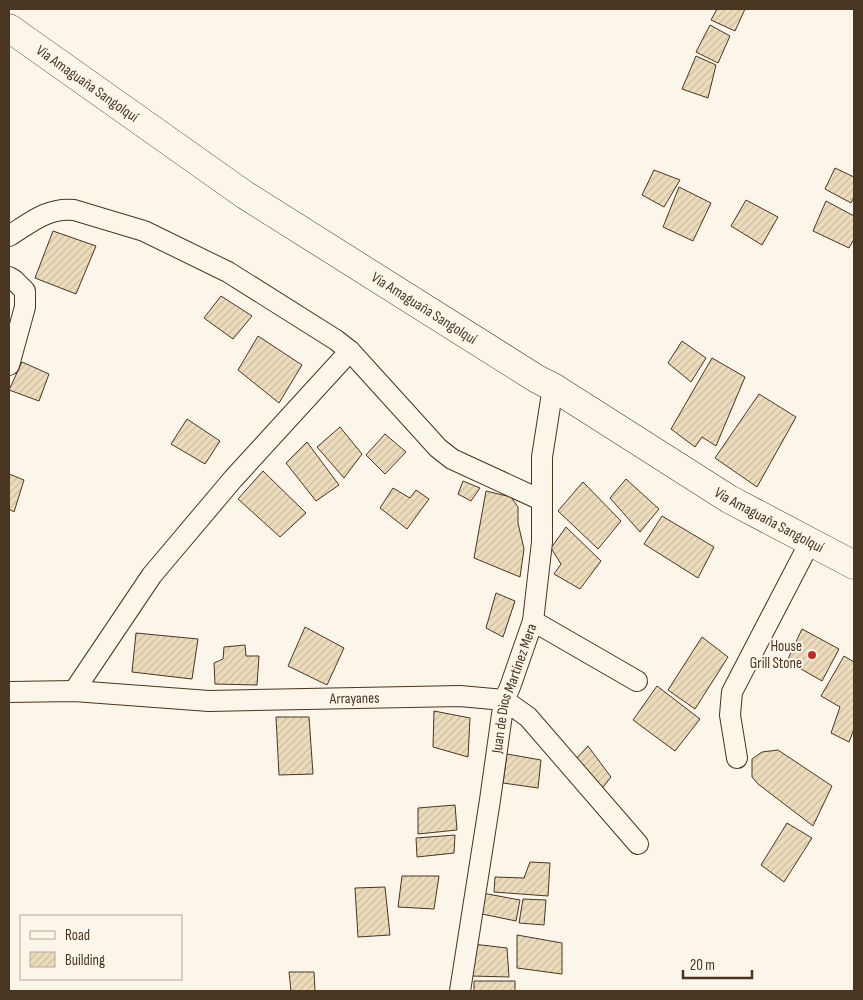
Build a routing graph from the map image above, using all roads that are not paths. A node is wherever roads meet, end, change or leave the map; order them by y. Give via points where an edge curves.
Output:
1 (9, 28) edge
2 (9, 236) edge
3 (9, 277) edge
4 (350, 351) junction
5 (9, 365) edge
6 (553, 387) junction
7 (541, 500) junction
8 (810, 542) junction
9 (854, 565) edge
10 (533, 621) junction
11 (638, 681) dead end
12 (74, 691) junction
13 (9, 692) edge
14 (504, 700) junction
15 (737, 758) dead end
16 (638, 844) dead end
17 (460, 991) edge

1 - 6 highway, Via Amaguaña Sangolquí via 245,195
2 - 4 street via 50,211 62,209 144,232 228,272
3 - 5 street via 25,291 25,307
4 - 7 street via 438,448 452,459
4 - 12 street via 233,479 152,575
6 - 7 street, Juan de Dios Martínez Mera via 542,457
6 - 8 highway, Via Amaguaña Sangolquí via 728,499
7 - 10 street, Juan de Dios Martínez Mera via 542,542
8 - 9 highway, Via Amaguaña Sangolquí
8 - 15 street via 732,692 730,714
10 - 11 street
10 - 14 street, Juan de Dios Martínez Mera
12 - 13 street, Arrayanes
12 - 14 street, Arrayanes via 209,702 460,696
14 - 16 street via 528,717
14 - 17 street, Juan de Dios Martínez Mera

